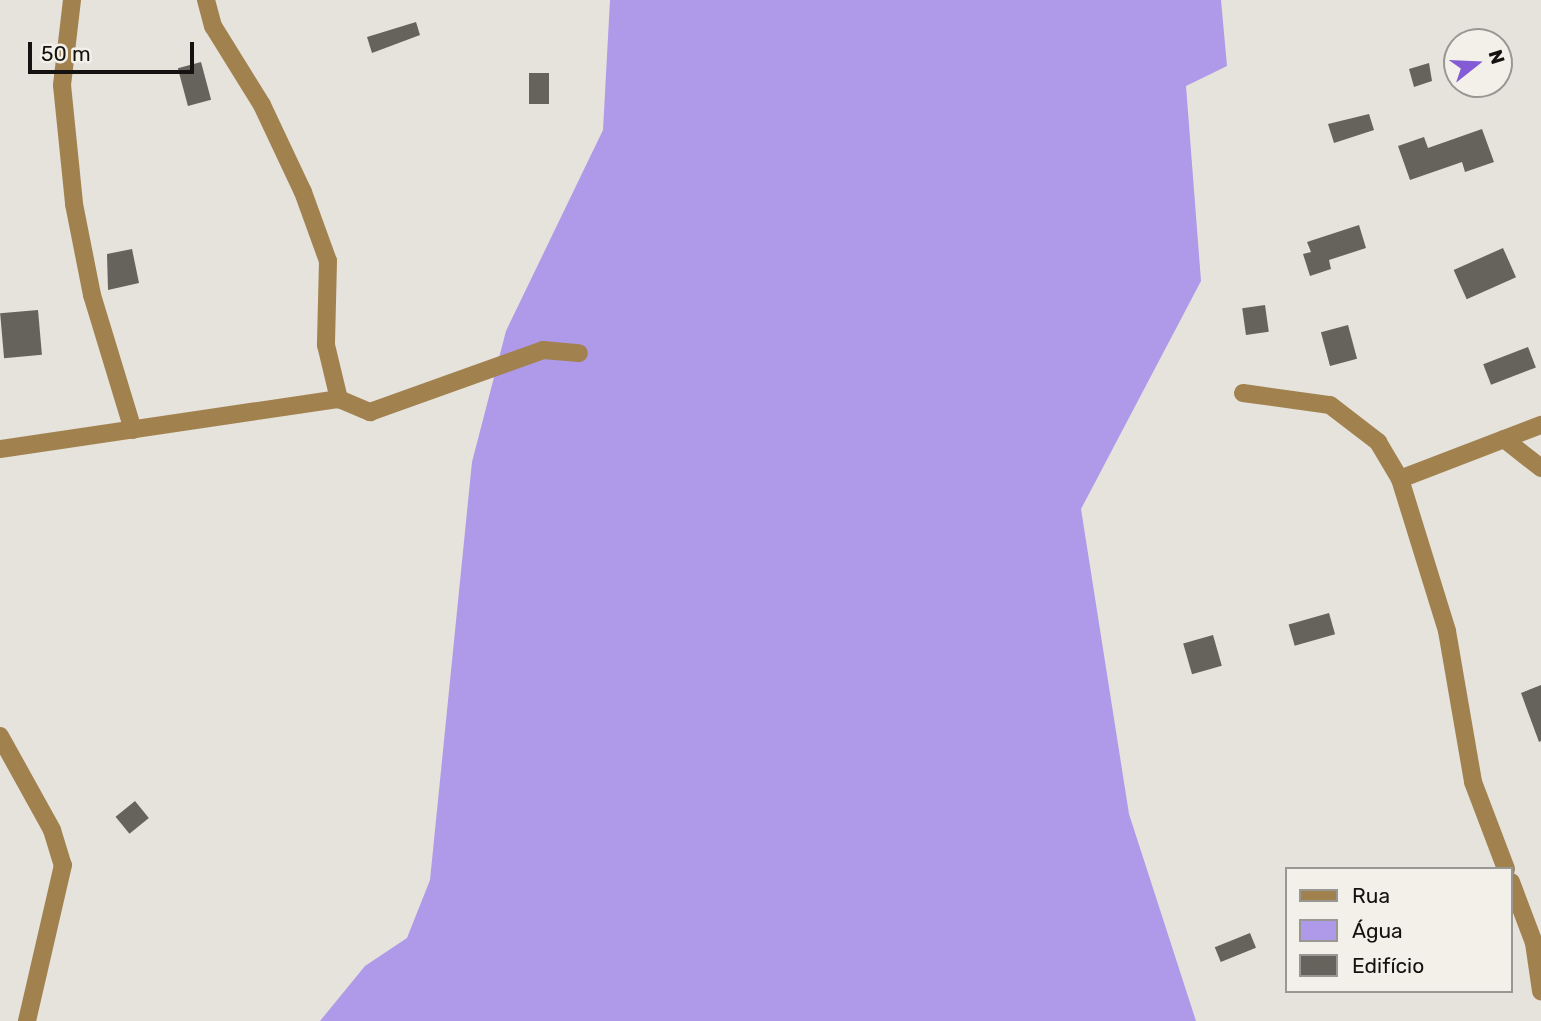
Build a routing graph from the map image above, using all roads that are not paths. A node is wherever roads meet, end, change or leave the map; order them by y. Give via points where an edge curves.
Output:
1 (72, 0) edge
2 (206, 0) edge
3 (579, 353) dead end
4 (1243, 393) dead end
5 (339, 399) junction
6 (1541, 425) edge
7 (133, 430) junction
8 (1504, 439) junction
9 (0, 449) edge
10 (1541, 468) edge
11 (1400, 479) junction
12 (0, 736) edge
13 (1505, 867) edge
14 (1513, 887) edge
15 (1541, 991) edge
16 (27, 1021) edge

1 - 7 lane via 62,85 74,204 92,295
2 - 5 lane via 213,26 262,105 303,192 328,261 326,345
3 - 5 lane via 543,350 370,412
4 - 11 lane via 1330,405 1378,442
5 - 7 lane
6 - 8 lane
7 - 9 lane
8 - 10 lane
8 - 11 lane
11 - 13 lane via 1447,631 1473,782
12 - 16 lane via 52,830 63,865
14 - 15 lane via 1534,943

